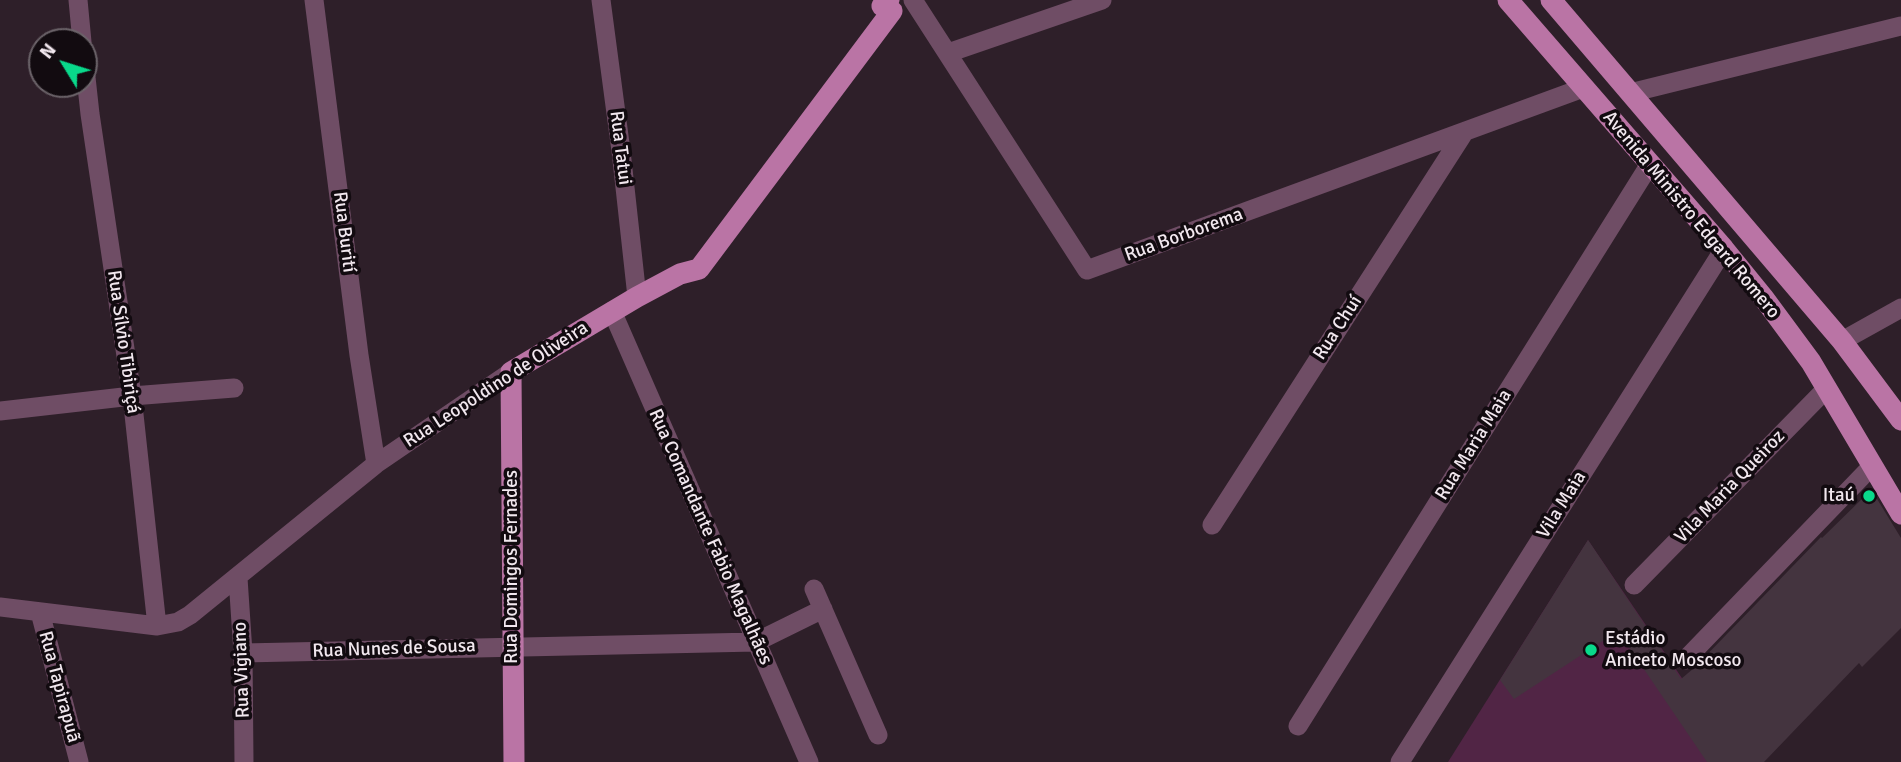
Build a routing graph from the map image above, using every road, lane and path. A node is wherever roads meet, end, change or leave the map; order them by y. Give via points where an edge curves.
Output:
1 (78, 0) edge
2 (314, 0) edge
3 (601, 0) edge
4 (913, 0) edge
5 (1102, 0) edge
6 (1508, 0) edge
7 (1551, 0) edge
8 (880, 2) edge
9 (1901, 26) edge
10 (81, 28) edge
11 (948, 54) junction
12 (1583, 88) junction
13 (1630, 93) junction
14 (88, 98) edge
15 (1465, 131) junction
16 (1650, 164) junction
17 (1724, 249) junction
18 (637, 297) junction
19 (1901, 307) edge
20 (612, 311) junction
21 (1842, 341) junction
22 (511, 372) junction
23 (234, 388) dead end
24 (1827, 388) junction
25 (132, 396) junction
26 (0, 411) edge
27 (1901, 420) edge
28 (376, 464) junction
29 (1872, 466) junction
30 (1901, 514) edge
31 (1212, 525) dead end
32 (238, 578) junction
33 (1634, 585) dead end
34 (814, 589) dead end
35 (0, 607) edge
36 (823, 609) junction
37 (40, 612) junction
38 (157, 626) junction
39 (756, 642) junction
40 (513, 646) junction
41 (243, 653) junction
42 (1685, 660) dead end
43 (1298, 726) dead end
44 (878, 735) dead end
45 (79, 762) edge
46 (244, 762) edge
47 (514, 762) edge
48 (809, 762) edge
49 (1399, 762) edge

1 - 10 street
2 - 28 street, Rua Burití
3 - 18 street, Rua Tatui
4 - 11 street, Rua Borborema
5 - 11 street
6 - 12 main road, Avenida Ministro Edgard Romero
7 - 13 main road, Avenida Ministro Edgard Romero
8 - 18 main road, Rua Leopoldino de Oliveira via 892,11 699,269
9 - 13 street
11 - 15 street, Rua Borborema via 1087,270
12 - 15 street, Rua Borborema
12 - 16 main road, Avenida Ministro Edgard Romero
13 - 21 main road, Avenida Ministro Edgard Romero
14 - 25 street, Rua Sílvio Tibiriçá
15 - 31 street, Rua Chuí
16 - 17 main road, Avenida Ministro Edgard Romero
16 - 43 street, Rua Maria Maia
17 - 24 main road, Avenida Ministro Edgard Romero
17 - 49 street, Vila Maia
18 - 20 main road, Rua Leopoldino de Oliveira
19 - 21 street
20 - 22 main road, Rua Leopoldino de Oliveira
20 - 39 street, Rua Comandante Fabio Magalhães
21 - 27 main road, Avenida Ministro Edgard Romero
22 - 28 street, Rua Leopoldino de Oliveira
22 - 40 main road, Rua Domingos Fernades
23 - 25 street
24 - 29 main road, Avenida Ministro Edgard Romero
24 - 33 street, Vila Maria Queiroz
25 - 26 street
25 - 38 street, Rua Sílvio Tibiriçá
28 - 32 street, Rua Leopoldino de Oliveira
29 - 30 main road, Avenida Ministro Edgard Romero
29 - 42 street
32 - 38 street, Rua Leopoldino de Oliveira via 190,615
32 - 41 street, Rua Vigiano
34 - 36 street
35 - 37 street, Rua Leopoldino de Oliveira
36 - 39 street
36 - 44 street
37 - 38 street, Rua Leopoldino de Oliveira
37 - 45 street, Rua Tapirapuã
39 - 40 street, Rua Nunes de Sousa
39 - 48 street, Rua Comandante Fabio Magalhães
40 - 41 street, Rua Nunes de Sousa
40 - 47 main road, Rua Domingos Fernades
41 - 46 street, Rua Vigiano

